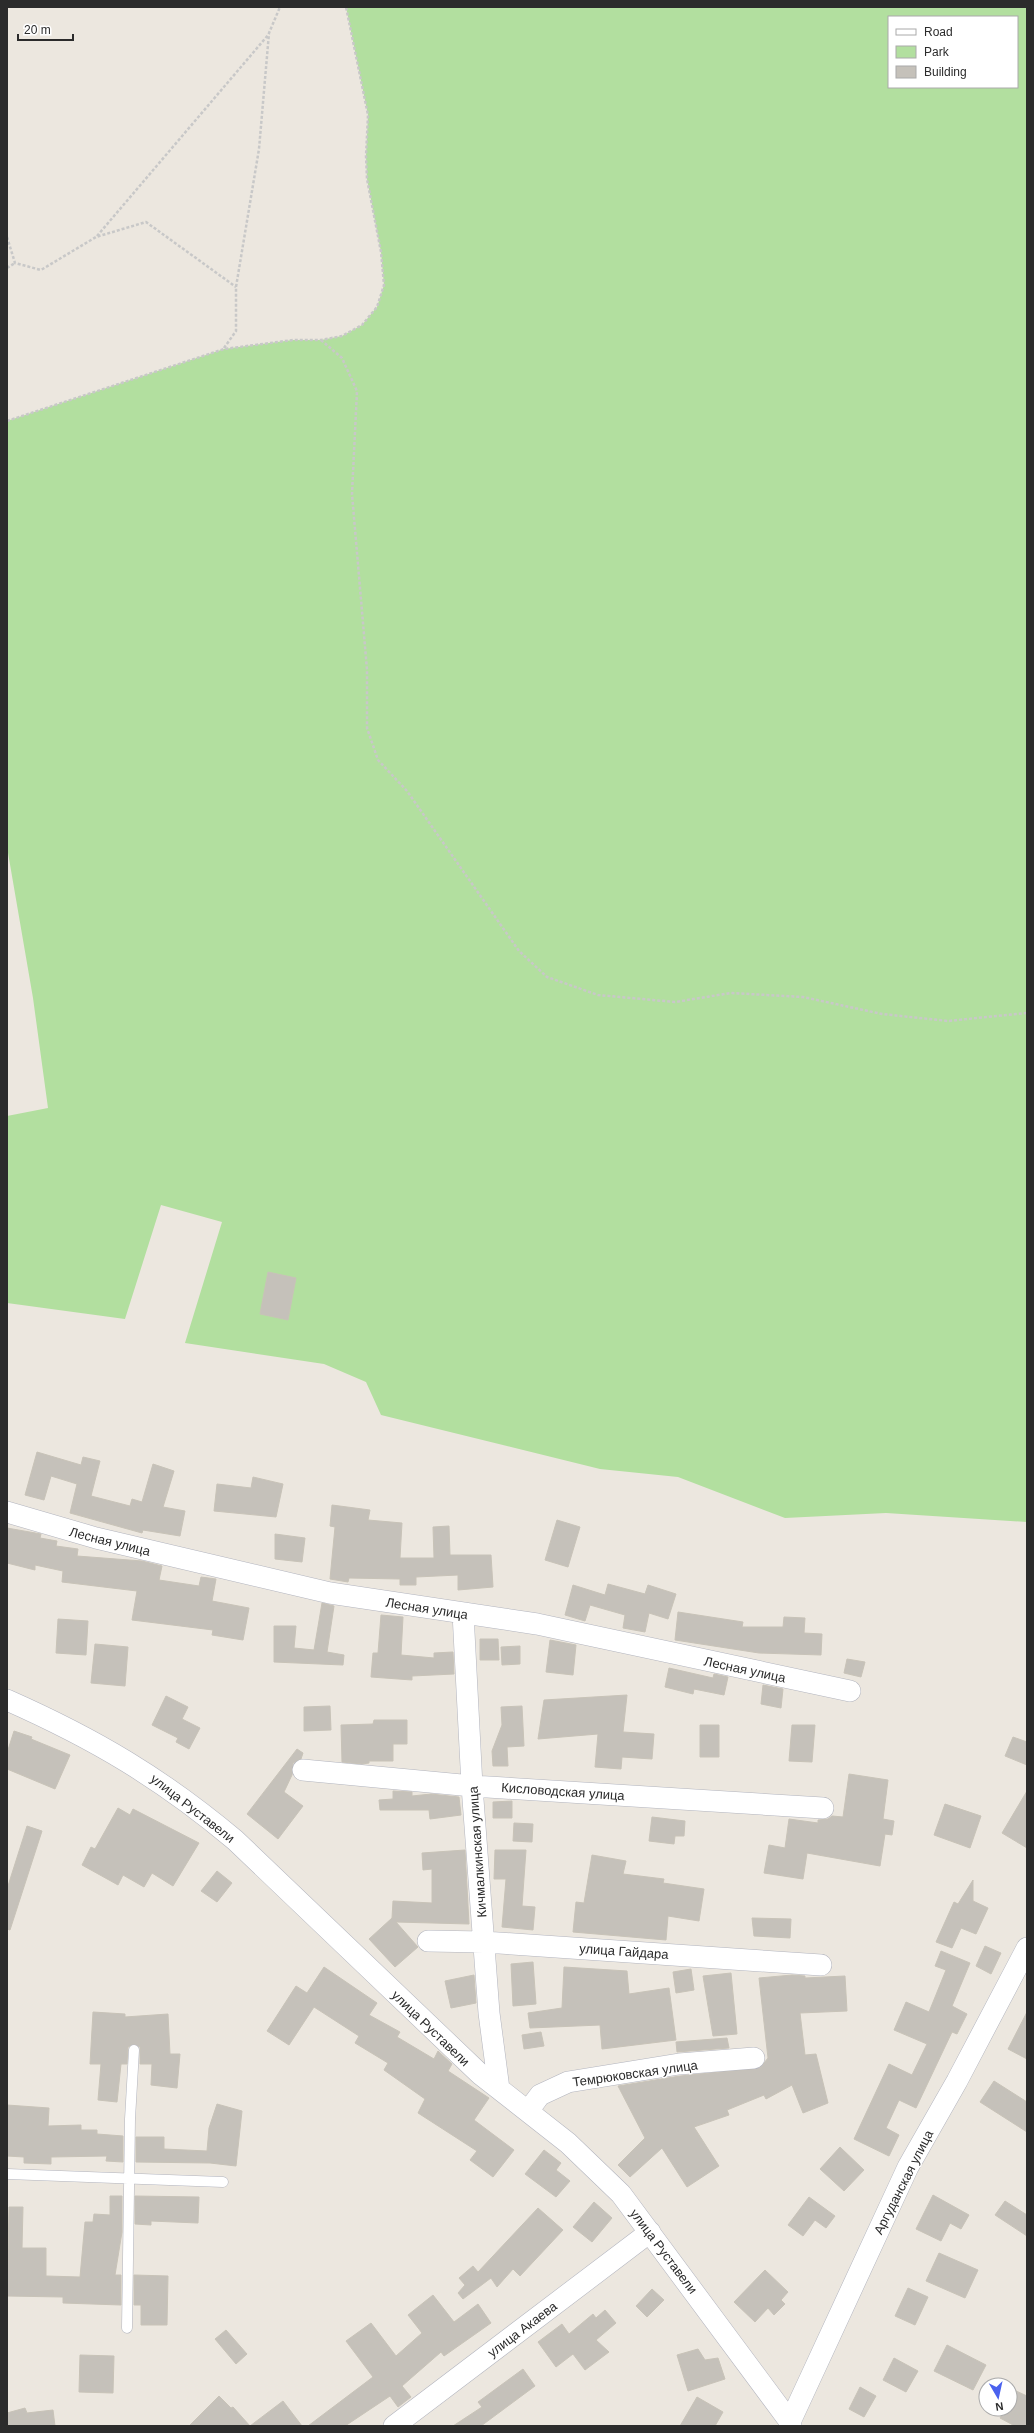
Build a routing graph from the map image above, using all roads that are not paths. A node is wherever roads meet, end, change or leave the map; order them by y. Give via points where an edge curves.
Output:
1 (7, 1512) edge
2 (463, 1613) junction
3 (850, 1691) dead end
4 (7, 1700) edge
5 (303, 1770) dead end
6 (472, 1786) junction
7 (823, 1808) dead end
8 (428, 1941) dead end
9 (484, 1942) junction
10 (1027, 1948) edge
11 (821, 1965) dead end
12 (134, 2050) dead end
13 (754, 2058) dead end
14 (499, 2090) junction
15 (528, 2111) junction
16 (7, 2174) edge
17 (130, 2180) junction
18 (223, 2182) dead end
19 (650, 2232) junction
20 (127, 2328) dead end
21 (790, 2424) edge
22 (394, 2426) edge

1 - 2 street, Лесная улица via 96,1538 330,1593
2 - 3 street, Лесная улица via 537,1624
2 - 6 street, Кичмалкинская улица
4 - 14 street, улица Руставели via 114,1752 204,1814 235,1840
5 - 6 street, Кисловодская улица
6 - 7 street, Кисловодская улица
6 - 9 street, Кичмалкинская улица
8 - 9 street, улица Гайдара
9 - 11 street, улица Гайдара
9 - 14 street, Кичмалкинская улица
10 - 21 street, Аргуданская улица via 908,2167
12 - 17 lane
13 - 15 street, Темрюковская улица via 679,2064 568,2082 540,2095
14 - 15 street, улица Руставели
15 - 19 street, улица Руставели via 568,2143 621,2194
16 - 17 lane
17 - 18 lane
17 - 20 lane
19 - 21 street, улица Руставели
19 - 22 street, улица Акаева

